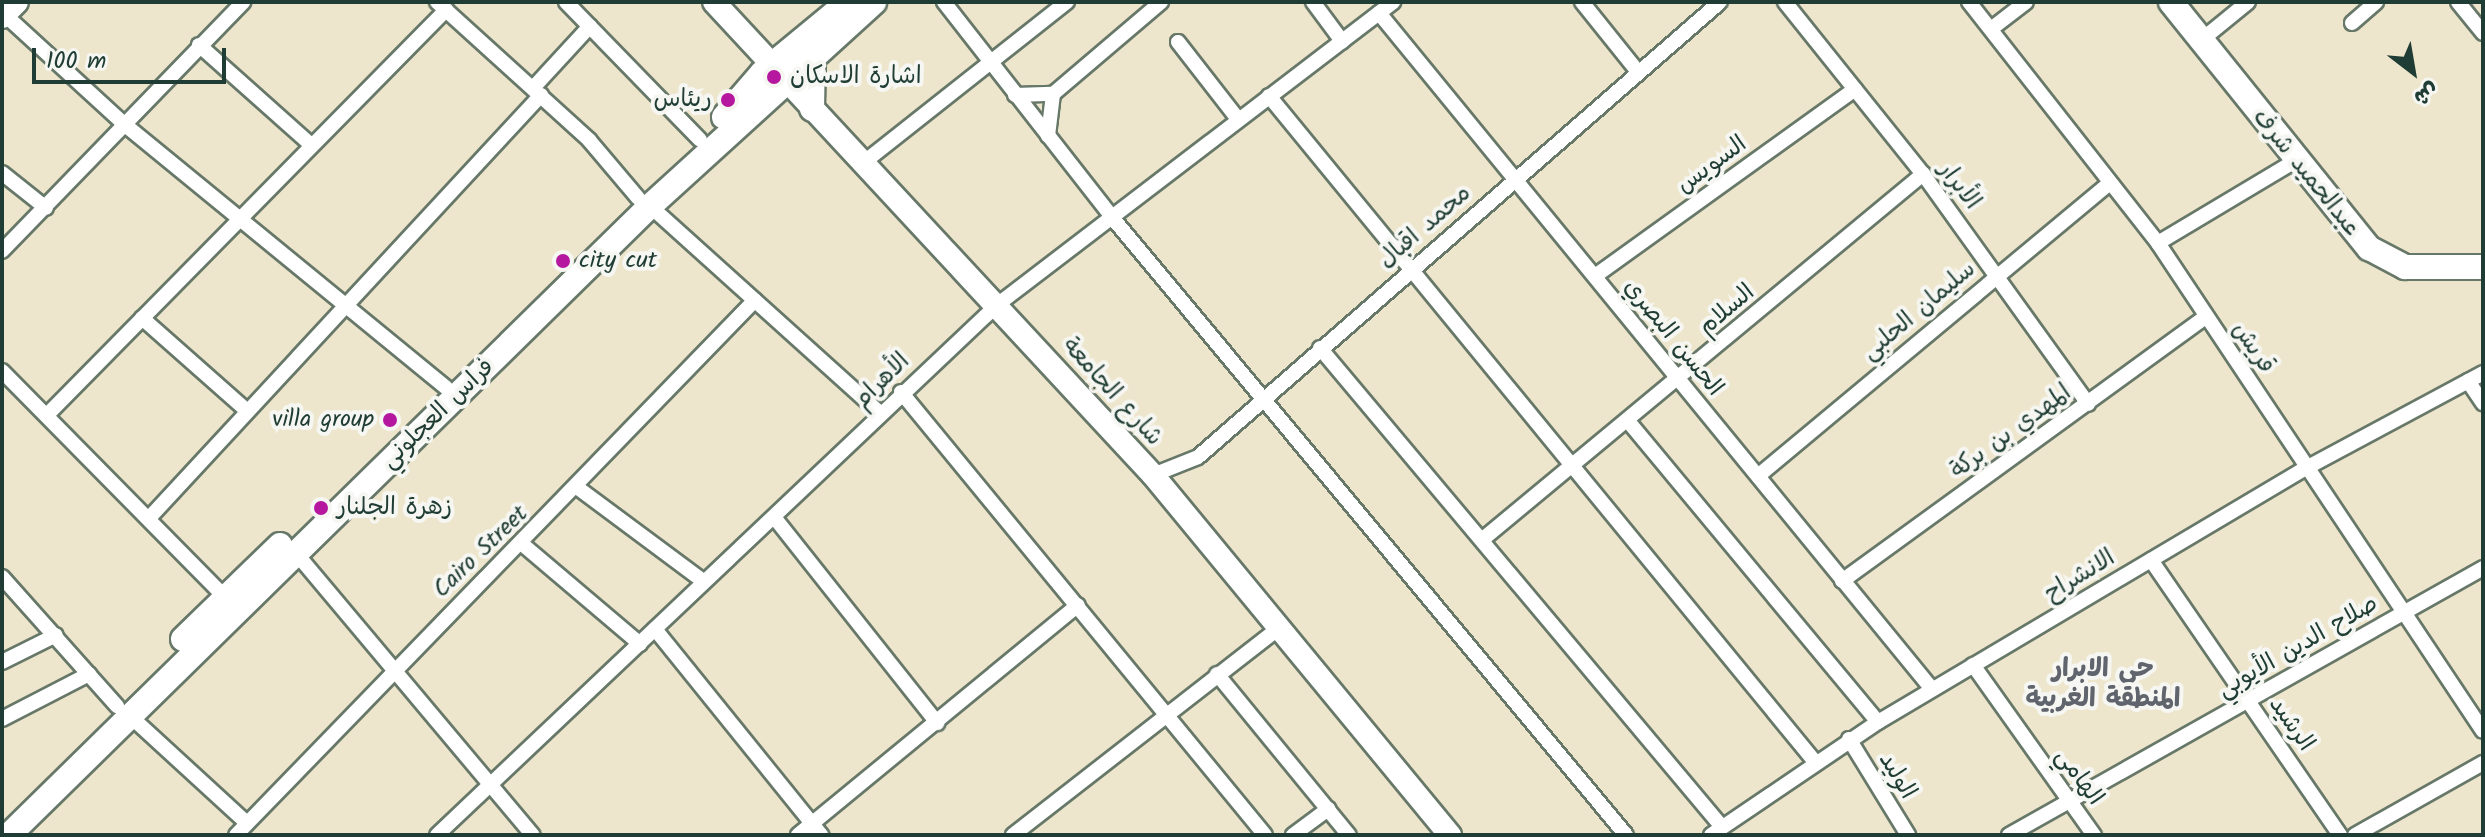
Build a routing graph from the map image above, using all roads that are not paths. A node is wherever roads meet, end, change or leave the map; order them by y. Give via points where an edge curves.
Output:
1 (243, 2) edge
2 (566, 2) edge
3 (695, 2) edge
4 (714, 2) edge
5 (848, 2) edge
6 (874, 2) edge
7 (944, 2) edge
8 (1067, 2) edge
9 (1161, 2) edge
10 (1313, 2) edge
11 (1394, 2) edge
12 (1582, 2) edge
13 (1720, 2) edge
14 (1785, 2) edge
15 (1969, 2) edge
16 (2026, 2) edge
17 (2171, 2) edge
18 (2186, 2) edge
19 (2248, 2) edge
20 (2376, 2) edge
21 (2458, 2) edge
22 (442, 6) edge
23 (8, 11) edge
24 (1379, 13) junction
25 (2352, 23) dead end
26 (590, 26) junction
27 (1991, 29) junction
28 (2210, 33) junction
29 (2483, 33) edge
30 (1342, 41) junction
31 (1178, 42) dead end
32 (199, 45) junction
33 (813, 52) junction
34 (992, 62) junction
35 (1638, 72) junction
36 (773, 75) junction
37 (1855, 89) junction
38 (537, 91) junction
39 (1053, 94) junction
40 (1015, 95) junction
41 (1269, 96) junction
42 (812, 109) junction
43 (1238, 119) junction
44 (124, 124) junction
45 (1049, 139) junction
46 (700, 140) junction
47 (310, 144) junction
48 (2295, 161) junction
49 (863, 163) junction
50 (2, 173) edge
51 (1923, 174) junction
52 (1514, 179) junction
53 (2110, 183) junction
54 (644, 202) junction
55 (46, 208) junction
56 (1111, 216) junction
57 (240, 217) junction
58 (2158, 243) junction
59 (2, 251) edge
60 (2483, 253) edge
61 (2483, 267) edge
62 (1411, 268) junction
63 (1996, 274) junction
64 (1595, 276) junction
65 (755, 300) junction
66 (346, 302) junction
67 (997, 305) junction
68 (2206, 317) junction
69 (142, 318) junction
70 (1320, 348) junction
71 (2, 371) edge
72 (2483, 373) edge
73 (1677, 379) junction
74 (2468, 381) junction
75 (446, 388) junction
76 (901, 392) junction
77 (1263, 399) junction
78 (2483, 403) edge
79 (2088, 404) junction
80 (246, 410) junction
81 (880, 413) junction
82 (47, 415) junction
83 (1628, 421) junction
84 (1575, 465) junction
85 (2306, 468) junction
86 (1153, 475) junction
87 (1758, 476) junction
88 (578, 488) junction
89 (151, 516) junction
90 (774, 517) junction
91 (1483, 539) junction
92 (521, 543) junction
93 (296, 553) junction
94 (2151, 560) junction
95 (2483, 568) edge
96 (2, 577) edge
97 (703, 581) junction
98 (1842, 581) junction
99 (18, 595) junction
100 (225, 597) junction
101 (2, 602) edge
102 (1078, 605) junction
103 (2404, 612) junction
104 (1280, 627) junction
105 (655, 629) junction
106 (56, 635) junction
107 (640, 644) junction
108 (2, 662) edge
109 (1973, 665) junction
110 (394, 668) junction
111 (89, 674) junction
112 (1217, 674) junction
113 (1932, 689) junction
114 (2248, 701) junction
115 (123, 710) junction
116 (1169, 714) junction
117 (2, 719) edge
118 (1878, 722) junction
119 (937, 723) junction
120 (2483, 731) edge
121 (1849, 739) junction
122 (1815, 762) junction
123 (2483, 763) edge
124 (492, 785) junction
125 (2070, 803) junction
126 (1328, 809) junction
127 (2, 819) edge
128 (247, 823) junction
129 (816, 829) edge
130 (1716, 831) edge
131 (9, 835) edge
132 (236, 835) edge
133 (437, 835) edge
134 (533, 835) edge
135 (798, 835) edge
136 (1013, 835) edge
137 (1265, 835) edge
138 (1293, 835) edge
139 (1349, 835) edge
140 (1450, 835) edge
141 (1626, 835) edge
142 (1908, 835) edge
143 (2009, 835) edge
144 (2094, 835) edge
145 (2340, 835) edge
146 (2355, 835) edge

1 - 32 street
2 - 26 street
3 - 36 main road, شارع الجامعة
4 - 36 main road, شارع الجامعة
5 - 36 main road, فراس العجلوني
6 - 33 main road, فراس العجلوني
7 - 34 street
8 - 34 street
9 - 39 street
10 - 30 street
11 - 24 street, الأهرام
12 - 35 street
13 - 35 street, محمد اقبال
14 - 37 street, الأبرار
15 - 27 street, قريش
16 - 27 street
17 - 48 main road, عبدالحميد شرف
18 - 28 main road, عبدالحميد شرف
19 - 28 street
20 - 25 street
21 - 29 street
22 - 38 street
22 - 47 street
23 - 44 street
24 - 30 street, الأهرام
24 - 52 street, الحسن البصري
26 - 38 street
26 - 46 street
27 - 53 street, قريش
28 - 60 main road, عبدالحميد شرف via 2371,236 2404,255
30 - 41 street, الأهرام
31 - 43 street
32 - 44 street
32 - 47 street
33 - 36 main road, فراس العجلوني
33 - 42 main road
34 - 40 street
34 - 49 street
35 - 52 street, محمد اقبال
36 - 42 main road, شارع الجامعة
36 - 46 main road, فراس العجلوني
36 - 54 main road, فراس العجلوني
37 - 51 street, الأبرار
37 - 64 street, السويس
38 - 54 street
38 - 66 street
39 - 40 street
39 - 45 street
40 - 45 street
41 - 43 street, الأهرام
41 - 62 street
42 - 49 main road, شارع الجامعة
43 - 56 street, الأهرام
44 - 55 street
44 - 57 street
45 - 56 street
46 - 54 main road, فراس العجلوني
47 - 57 street
48 - 58 street
48 - 61 main road, عبدالحميد شرف via 2381,257 2405,267
49 - 67 main road, شارع الجامعة
50 - 55 street
51 - 63 street, الأبرار
51 - 73 street, السلام
52 - 62 street, محمد اقبال
52 - 64 street, الحسن البصري
53 - 58 street, قريش
53 - 63 street, سليمان الحلبي
54 - 65 street
54 - 75 main road, فراس العجلوني
54 - 93 main road, فراس العجلوني
55 - 59 street
56 - 67 street, الأهرام
56 - 77 street
57 - 66 street
57 - 69 street
58 - 68 street, قريش
62 - 70 street, محمد اقبال
62 - 84 street
63 - 79 street, الأبرار
63 - 87 street, سليمان الحلبي
64 - 73 street, الحسن البصري
65 - 81 street
65 - 88 street, Cairo Street
66 - 75 street
66 - 80 street
67 - 76 street, الأهرام
67 - 86 main road, شارع الجامعة
68 - 79 street, المهدي بن بركة
68 - 85 street, قريش
69 - 80 street
69 - 82 street
70 - 77 street, محمد اقبال
70 - 91 street
71 - 82 street
72 - 74 street, الانشراح
73 - 83 street, السلام
73 - 87 street, الحسن البصري
74 - 78 street
74 - 85 street, الانشراح
75 - 100 main road, فراس العجلوني
76 - 81 street, الأهرام
76 - 102 street
77 - 86 street, محمد اقبال via 1188,464
77 - 141 street
79 - 98 street, المهدي بن بركة
80 - 89 street
81 - 90 street, الأهرام
82 - 89 street
83 - 84 street, السلام
83 - 118 street
84 - 91 street, السلام
84 - 122 street
85 - 94 street, الانشراح
85 - 103 street, قريش
86 - 104 main road, شارع الجامعة
87 - 98 street, الحسن البصري
88 - 92 street, Cairo Street
88 - 97 street
89 - 100 street
90 - 97 street, الأهرام
90 - 119 street
91 - 130 street
92 - 107 street
92 - 110 street, Cairo Street
93 - 110 street
93 - 115 main road, فراس العجلوني
94 - 109 street, الانشراح
94 - 114 street, الرشيد
95 - 103 street, صلاح الدين الأيوبي
96 - 99 street
97 - 105 street, الأهرام
98 - 113 street, الحسن البصري
99 - 101 street
99 - 106 street
100 - 115 main road, فراس العجلوني
102 - 116 street
102 - 119 street
103 - 114 street, صلاح الدين الأيوبي
103 - 120 street, قريش
104 - 112 street
104 - 140 main road, شارع الجامعة
105 - 107 street, الأهرام
105 - 129 street
106 - 108 street
106 - 111 street
107 - 124 street, الأهرام
109 - 113 street, الانشراح
109 - 125 street, الهامي
110 - 124 street
110 - 128 street, Cairo Street
111 - 115 street
111 - 117 street
112 - 116 street
112 - 126 street
113 - 118 street, الانشراح
114 - 125 street, صلاح الدين الأيوبي
114 - 145 street, الرشيد
115 - 127 main road, فراس العجلوني
115 - 128 street
115 - 131 main road, فراس العجلوني
116 - 136 street
116 - 137 street
118 - 121 street, الانشراح
119 - 129 street
121 - 122 street, الانشراح
121 - 142 street, الوليد
122 - 130 street, الانشراح
123 - 146 street
124 - 133 street, الأهرام
124 - 134 street
125 - 143 street, صلاح الدين الأيوبي
125 - 144 street, الهامي
126 - 138 street
126 - 139 street
128 - 132 street, Cairo Street
129 - 135 street

